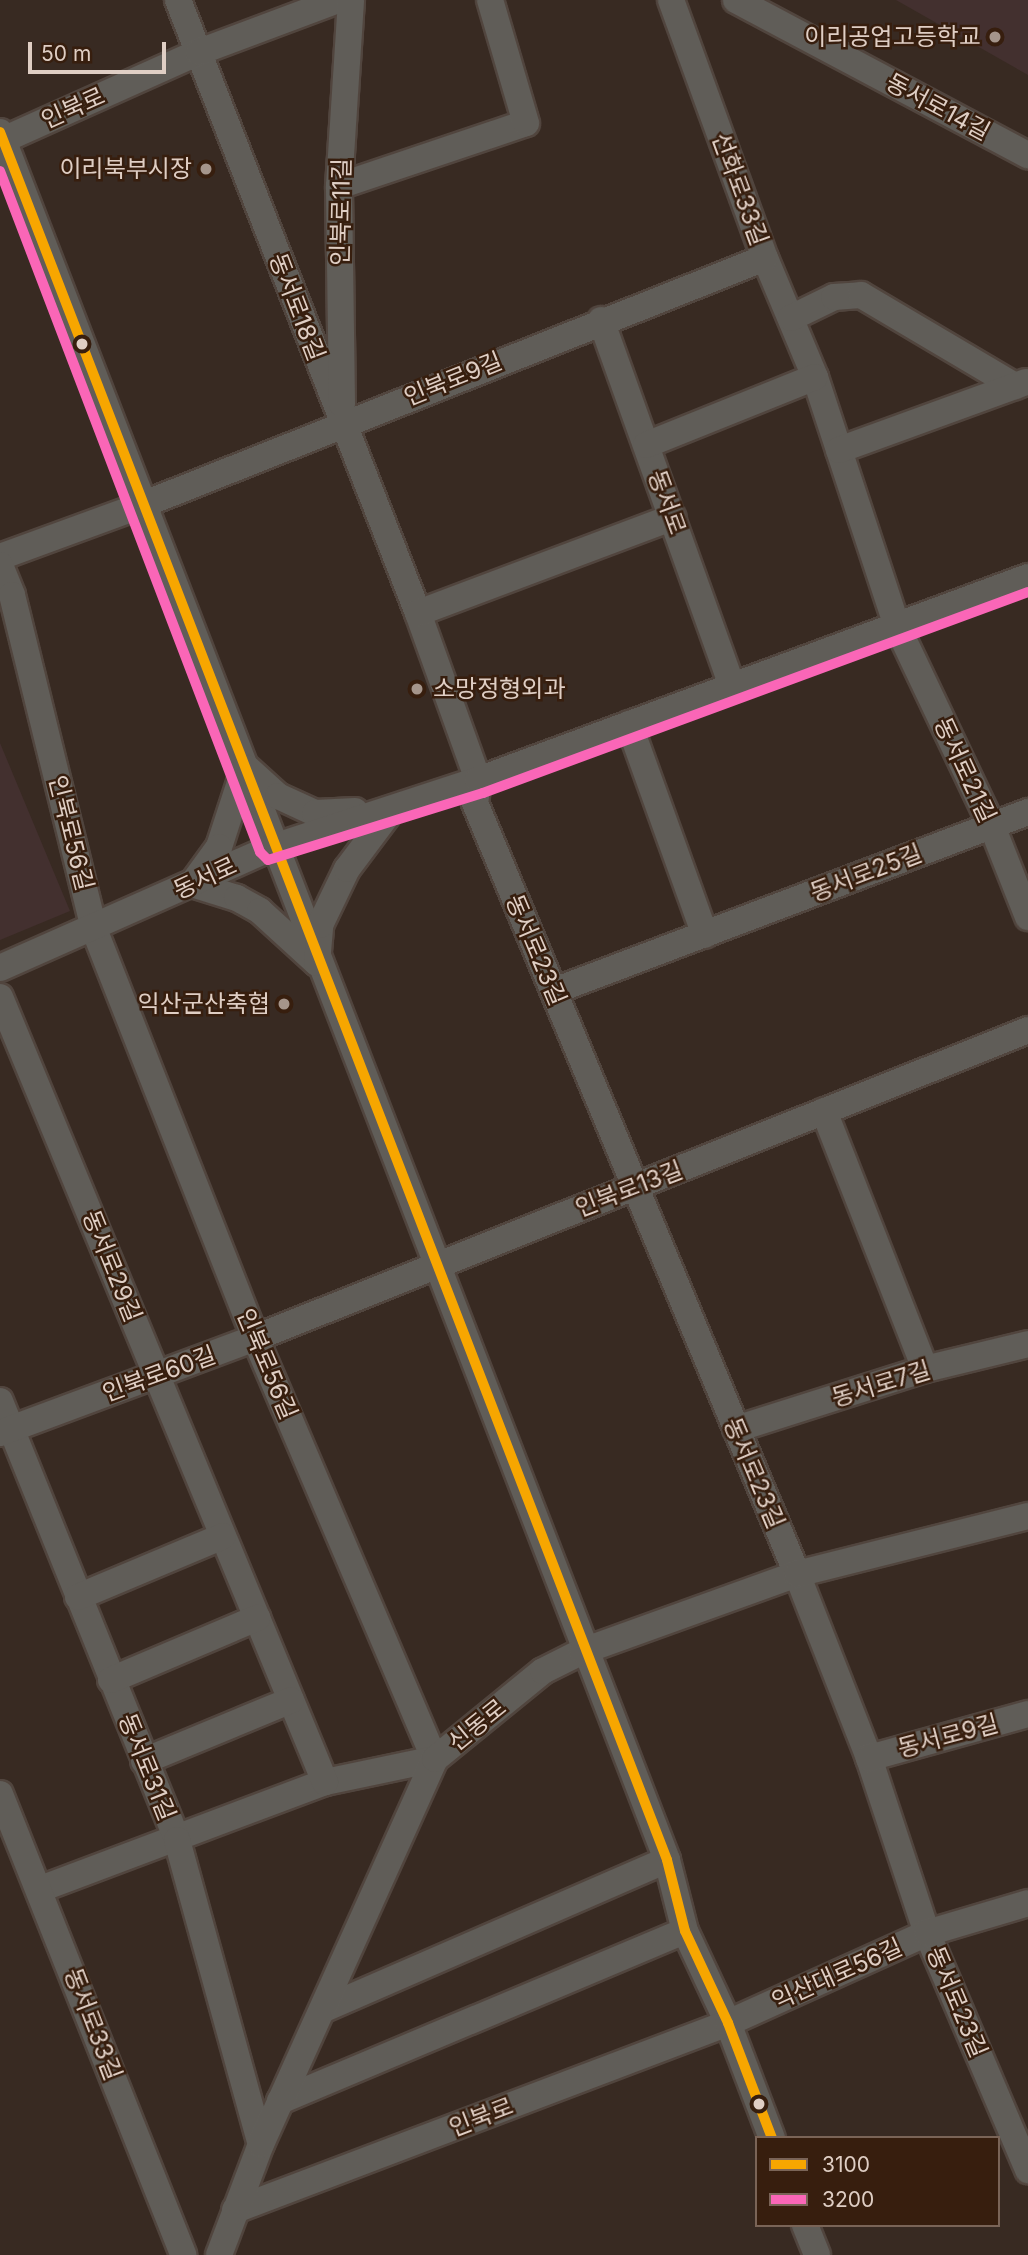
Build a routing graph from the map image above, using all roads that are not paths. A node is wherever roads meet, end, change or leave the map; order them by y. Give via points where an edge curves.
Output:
1 (178, 0) edge
2 (338, 0) edge
3 (351, 0) edge
4 (490, 0) edge
5 (671, 0) edge
6 (736, 0) edge
7 (199, 52) junction
8 (1, 136) edge
9 (1028, 155) edge
10 (339, 186) junction
11 (765, 258) junction
12 (791, 318) junction
13 (601, 320) junction
14 (815, 377) junction
15 (1021, 384) edge
16 (342, 424) junction
17 (646, 445) junction
18 (839, 450) junction
19 (142, 505) junction
20 (673, 517) junction
21 (0, 557) edge
22 (0, 565) edge
23 (1028, 577) edge
24 (6, 598) edge
25 (418, 613) junction
26 (897, 626) junction
27 (731, 684) junction
28 (629, 724) junction
29 (245, 767) junction
30 (478, 780) junction
31 (392, 809) junction
32 (1028, 812) edge
33 (992, 826) junction
34 (272, 847) junction
35 (192, 884) junction
36 (1028, 917) edge
37 (94, 929) junction
38 (705, 935) junction
39 (317, 963) junction
40 (0, 968) edge
41 (554, 991) junction
42 (0, 997) edge
43 (1028, 1030) edge
44 (824, 1111) junction
45 (636, 1188) junction
46 (433, 1264) junction
47 (255, 1338) junction
48 (1028, 1344) edge
49 (925, 1369) junction
50 (156, 1374) junction
51 (0, 1401) edge
52 (736, 1429) junction
53 (6, 1431) edge
54 (1028, 1516) edge
55 (223, 1536) junction
56 (797, 1574) junction
57 (78, 1597) junction
58 (257, 1618) junction
59 (583, 1651) junction
60 (111, 1681) junction
61 (291, 1700) junction
62 (1028, 1714) edge
63 (869, 1758) junction
64 (435, 1759) junction
65 (144, 1761) junction
66 (325, 1782) junction
67 (0, 1794) edge
68 (177, 1840) junction
69 (667, 1860) junction
70 (41, 1889) junction
71 (1028, 1903) edge
72 (685, 1931) junction
73 (927, 1933) junction
74 (324, 2010) junction
75 (727, 2023) junction
76 (281, 2101) junction
77 (771, 2136) edge
78 (261, 2144) junction
79 (1028, 2170) edge
80 (235, 2210) junction
81 (806, 2227) edge
82 (183, 2255) edge
83 (219, 2255) edge
84 (817, 2255) edge

1 - 7 street, 동서로18길
2 - 7 street, 인북로
3 - 10 street, 인북로11길
4 - 10 street via 526,123
5 - 11 street, 선화로33길
6 - 9 street, 동서로14길
7 - 8 street, 인북로
7 - 16 street, 동서로18길
8 - 19 street, 인북로
10 - 16 street, 인북로11길
11 - 12 street, 선화로33길
11 - 13 street, 인북로9길
12 - 14 street, 선화로33길
12 - 15 street via 834,297 861,295
13 - 16 street, 인북로9길
13 - 17 street, 동서로
14 - 17 street
14 - 18 street, 선화로33길
15 - 18 street
16 - 19 street, 인북로9길
16 - 25 street, 동서로18길
17 - 20 street, 동서로
18 - 26 street, 선화로33길
19 - 21 street, 인북로9길
19 - 29 street, 인북로
20 - 25 street
20 - 27 street, 동서로
22 - 24 street, 인북로56길
23 - 26 street, 동서로
24 - 37 street, 인북로56길
25 - 30 street, 동서로18길
26 - 27 street, 동서로
26 - 33 street, 동서로21길
27 - 28 street, 동서로
28 - 30 street, 동서로
28 - 38 street
29 - 31 street via 278,796 316,813
29 - 34 street, 인북로
29 - 35 street via 225,835
30 - 31 street, 동서로
30 - 41 street, 동서로23길 via 475,803
31 - 34 street, 동서로
31 - 39 street via 347,869 320,925
32 - 33 street, 동서로25길
33 - 36 street, 동서로21길
33 - 38 street, 동서로25길
34 - 35 street, 동서로
34 - 39 street, 인북로
35 - 37 street, 동서로
35 - 39 street via 237,898 260,911
37 - 40 street, 동서로
37 - 47 street, 인북로56길
38 - 41 street, 동서로25길
39 - 46 street, 인북로
41 - 45 street, 동서로23길
42 - 50 street, 동서로29길
43 - 44 street, 인북로13길
44 - 45 street, 인북로13길
44 - 49 street
45 - 46 street, 인북로13길
45 - 52 street, 동서로23길
46 - 47 street, 인북로60길
46 - 59 street, 인북로
47 - 50 street, 인북로60길
47 - 64 street, 인북로56길
48 - 49 street, 동서로7길
49 - 52 street, 동서로7길
50 - 53 street, 인북로60길
50 - 55 street, 동서로29길
51 - 53 street, 동서로31길
52 - 56 street, 동서로23길
53 - 57 street, 동서로31길
54 - 56 street, 신동로
55 - 57 street
55 - 58 street, 동서로29길
56 - 59 street, 신동로
56 - 63 street, 동서로23길
57 - 60 street, 동서로31길
58 - 60 street
58 - 61 street, 동서로29길
59 - 64 street, 신동로 via 542,1671
59 - 69 street, 인북로
60 - 65 street, 동서로31길
61 - 65 street
61 - 66 street, 동서로29길
62 - 63 street, 동서로9길
63 - 73 street, 동서로23길
64 - 66 street
64 - 74 street, 신동로
65 - 68 street, 동서로31길
66 - 68 street
67 - 70 street, 동서로33길
68 - 70 street
68 - 78 street, 동서로31길
69 - 72 street, 인북로
69 - 74 street
70 - 82 street, 동서로33길
71 - 73 street, 익산대로56길
72 - 75 street, 인북로
72 - 76 street
73 - 75 street, 익산대로56길
73 - 79 street, 동서로23길
74 - 76 street, 신동로
75 - 77 street, 인북로
75 - 80 street, 인북로
76 - 78 street, 신동로
78 - 80 street, 신동로
80 - 83 street, 신동로
81 - 84 street

